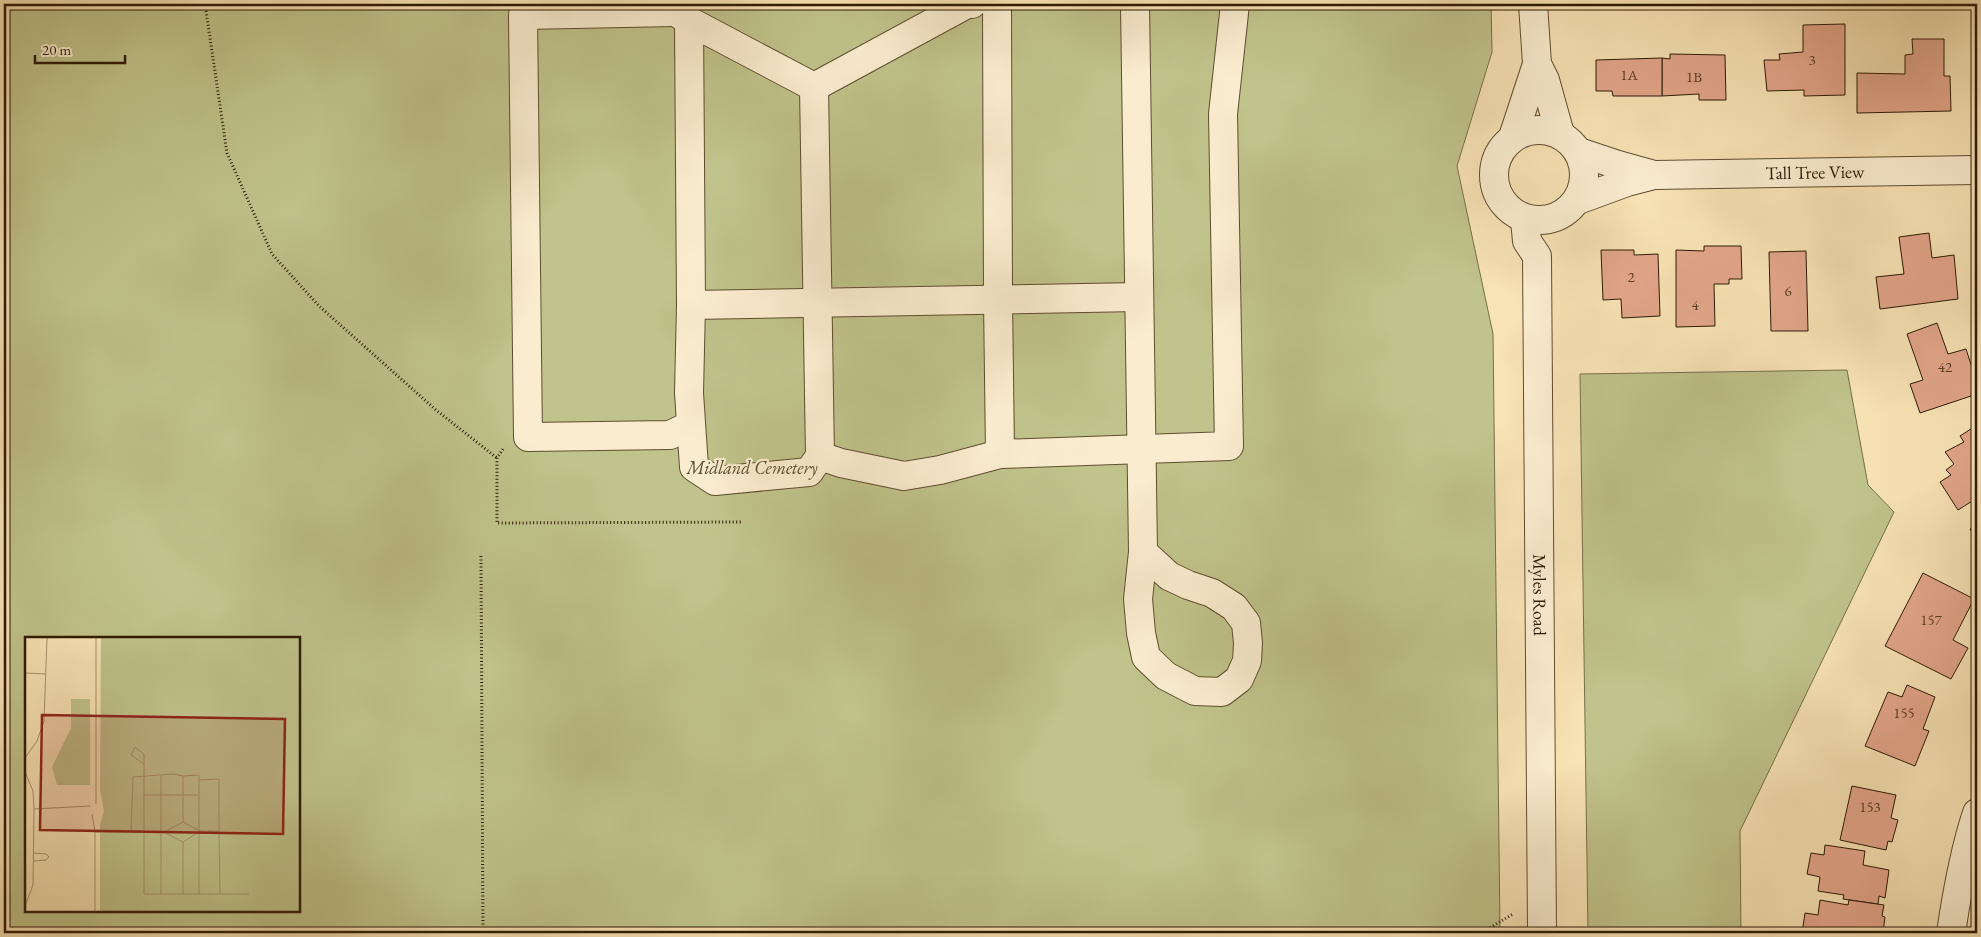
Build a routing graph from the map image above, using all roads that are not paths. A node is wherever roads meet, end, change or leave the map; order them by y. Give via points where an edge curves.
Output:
1 (966, 4) edge
2 (972, 4) edge
3 (997, 4) edge
4 (1135, 4) edge
5 (1235, 4) edge
6 (1533, 4) edge
7 (522, 9) edge
8 (683, 12) edge
9 (1537, 64) junction
10 (814, 87) junction
11 (1513, 137) junction
12 (1570, 143) junction
13 (1977, 170) edge
14 (1654, 175) junction
15 (1569, 208) junction
16 (1525, 220) junction
17 (1537, 256) junction
18 (1139, 297) junction
19 (998, 299) junction
20 (817, 302) junction
21 (691, 304) junction
22 (691, 425) junction
23 (1142, 449) junction
24 (1000, 454) junction
25 (820, 456) junction
26 (1143, 552) junction
27 (1977, 813) edge
28 (1542, 933) edge
29 (1951, 933) edge

1 - 2 street
1 - 10 street
3 - 19 street
4 - 18 street
5 - 23 street via 1223,114 1229,446
6 - 9 street
7 - 8 street
7 - 22 street via 528,437 670,435
8 - 10 street
8 - 21 street
9 - 11 street
9 - 12 street
10 - 20 street
11 - 12 street via 1535,129
11 - 16 street via 1498,154 1493,176 1499,198
12 - 14 street, Tall Tree View via 1618,165
12 - 15 street via 1586,177
13 - 14 street, Tall Tree View
14 - 15 street, Tall Tree View via 1627,182
15 - 16 street via 1537,221
15 - 17 street
16 - 17 street, Myles Road via 1528,241
17 - 28 street, Myles Road
18 - 19 street
18 - 23 street
19 - 20 street
19 - 24 street
20 - 21 street
20 - 25 street
21 - 22 street
22 - 25 street via 694,467 715,481 809,472
23 - 24 street
23 - 26 street
24 - 25 street via 904,476
26 - 26 street via 1138,599 1146,657 1166,676 1196,692 1222,692 1239,679 1247,661 1246,623 1234,607 1212,593 1168,576
27 - 29 street via 1958,886

